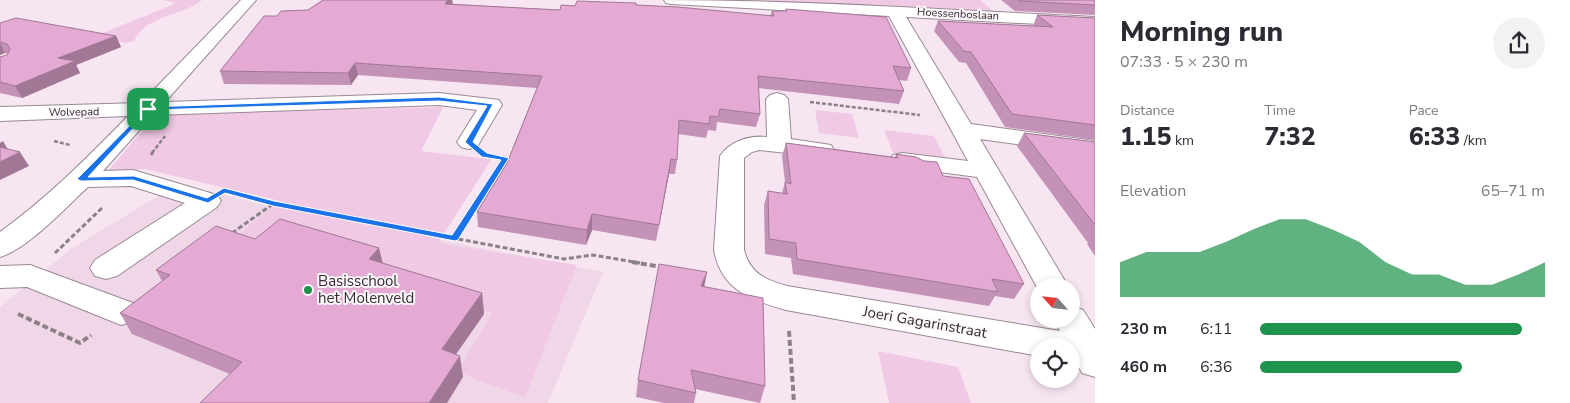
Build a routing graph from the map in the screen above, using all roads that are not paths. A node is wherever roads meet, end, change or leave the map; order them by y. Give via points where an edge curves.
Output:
1 (249, 0) edge
2 (671, 0) edge
3 (894, 10) junction
4 (1095, 22) edge
5 (777, 99) road end
6 (148, 109) junction
7 (0, 114) edge
8 (960, 124) junction
9 (469, 142) road end
10 (779, 144) junction
11 (1095, 148) edge
12 (848, 153) edge
13 (878, 157) edge
14 (987, 171) junction
15 (81, 179) junction
16 (0, 247) edge
17 (106, 268) dead end
18 (15, 276) edge
19 (1047, 278) edge
20 (121, 312) edge
21 (1030, 343) edge

1 - 6 street
2 - 3 street, Hoessenboslaan
3 - 4 street, Hoessenboslaan
3 - 8 street
5 - 10 street
6 - 7 street, Wolvepad
6 - 9 street, Wolvepad via 439,99 491,105
6 - 15 street
8 - 11 street
8 - 14 street
10 - 12 street, Joeri Gagarinstraat
10 - 21 street, Joeri Gagarinstraat via 759,143 743,147 732,156 729,250 732,265 744,280 786,298
13 - 14 street
14 - 19 street
15 - 16 street
15 - 17 street via 134,178 208,200
18 - 20 street

